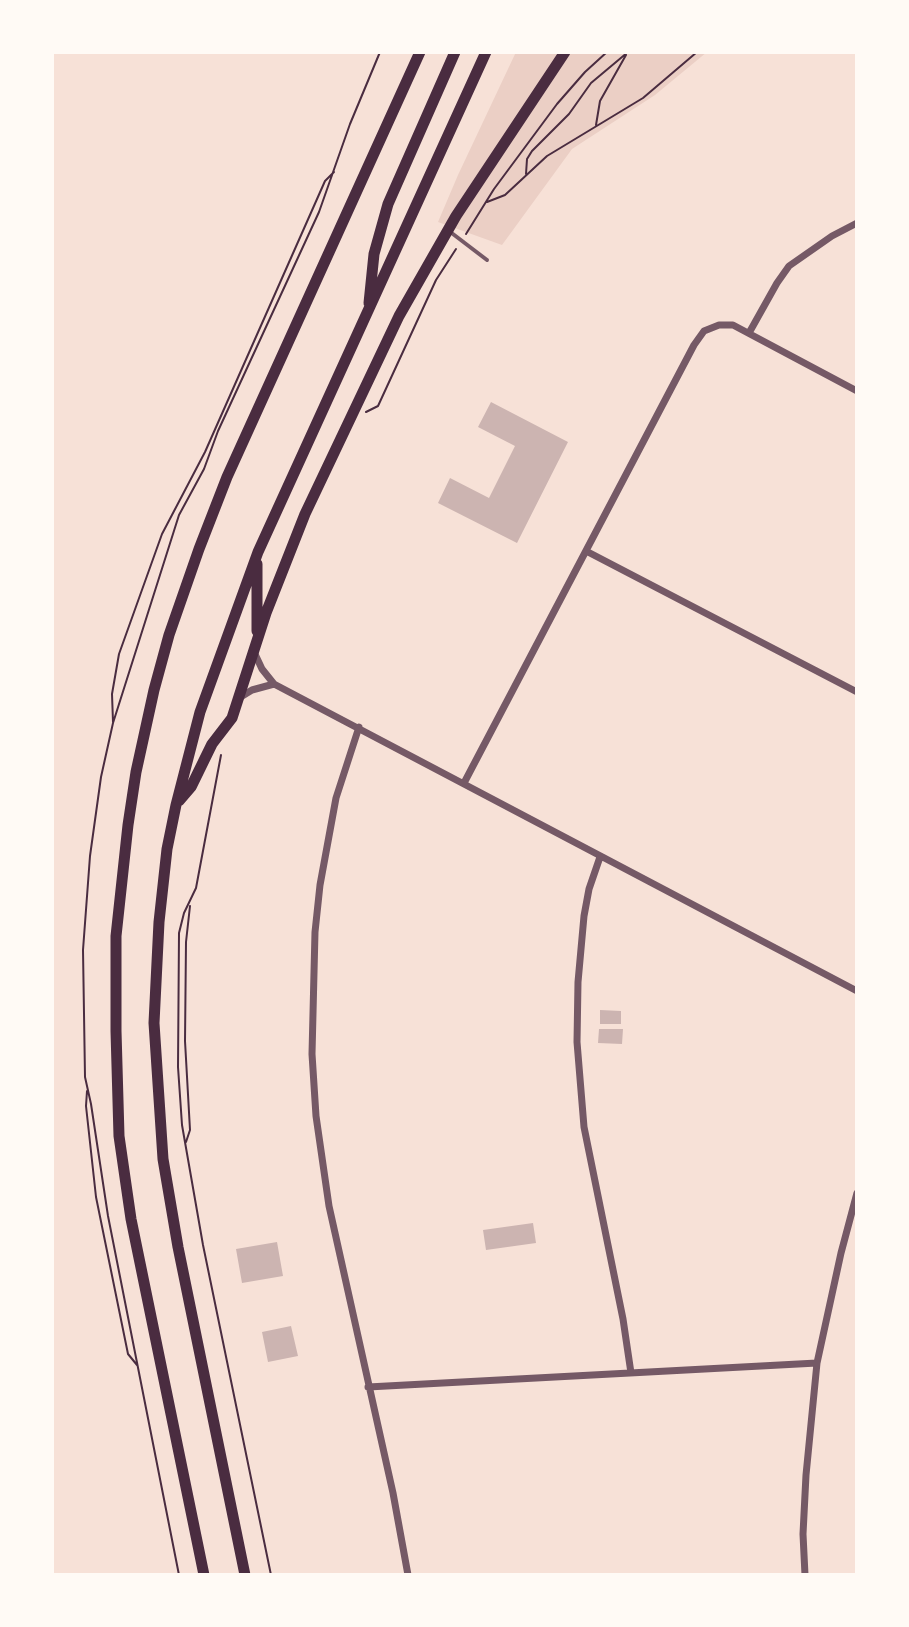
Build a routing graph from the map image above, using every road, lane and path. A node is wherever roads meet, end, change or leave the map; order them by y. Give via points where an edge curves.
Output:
1 (380, 52) edge
2 (420, 52) edge
3 (455, 52) edge
4 (486, 52) edge
5 (565, 52) edge
6 (607, 52) edge
7 (628, 52) edge
8 (697, 52) edge
9 (596, 126) junction
10 (335, 172) junction
11 (526, 175) junction
12 (485, 203) junction
13 (857, 223) edge
14 (447, 230) junction
15 (461, 241) junction
16 (487, 260) dead end
17 (369, 312) junction
18 (749, 333) junction
19 (857, 391) edge
20 (353, 411) junction
21 (586, 551) junction
22 (258, 552) junction
23 (256, 646) junction
24 (274, 684) junction
25 (857, 692) edge
26 (238, 699) junction
27 (113, 723) junction
28 (359, 727) junction
29 (222, 754) dead end
30 (464, 783) junction
31 (176, 805) junction
32 (600, 857) junction
33 (190, 903) junction
34 (857, 991) edge
35 (87, 1089) junction
36 (185, 1143) junction
37 (857, 1193) edge
38 (817, 1363) junction
39 (137, 1365) junction
40 (631, 1373) junction
41 (368, 1387) junction
42 (179, 1575) edge
43 (204, 1575) edge
44 (245, 1575) edge
45 (271, 1575) edge
46 (408, 1575) edge
47 (805, 1575) edge

1 - 10 path
2 - 43 main road via 199,549 154,690 128,825 116,936 119,1136
3 - 17 main road via 383,218
4 - 17 main road
5 - 14 main road
6 - 12 path via 557,104
7 - 9 path via 600,101
7 - 11 path via 591,83 532,151
8 - 9 path via 643,98
9 - 11 path
10 - 27 path via 179,515
10 - 27 path via 325,181 205,452 162,534 119,654
11 - 12 path via 505,195
12 - 15 path
13 - 18 street via 789,266
14 - 15 lane
14 - 20 main road
15 - 16 lane
15 - 20 path via 436,280 378,406 365,413
17 - 22 main road
18 - 19 street
18 - 21 street via 726,324 699,337
20 - 23 main road via 305,514
21 - 25 street
21 - 30 street
22 - 23 main road
22 - 31 main road via 200,712
23 - 24 street via 262,669
23 - 26 main road
24 - 26 street
24 - 28 street
26 - 31 main road via 232,718
27 - 35 path via 86,905
28 - 30 street
28 - 41 street via 336,798 320,885 312,1054 329,1206
29 - 33 path
30 - 32 street
31 - 44 main road via 159,922 154,1023 158,1109 178,1247
32 - 34 street
32 - 40 street via 589,889 580,950 579,1073 587,1143
33 - 36 path via 185,1026 190,1130
33 - 36 path via 179,933 176,991
35 - 39 path
35 - 39 path via 96,1197 128,1354
36 - 45 path
37 - 38 street
38 - 40 street
38 - 47 street via 806,1475
39 - 42 path
40 - 41 street
41 - 46 street

